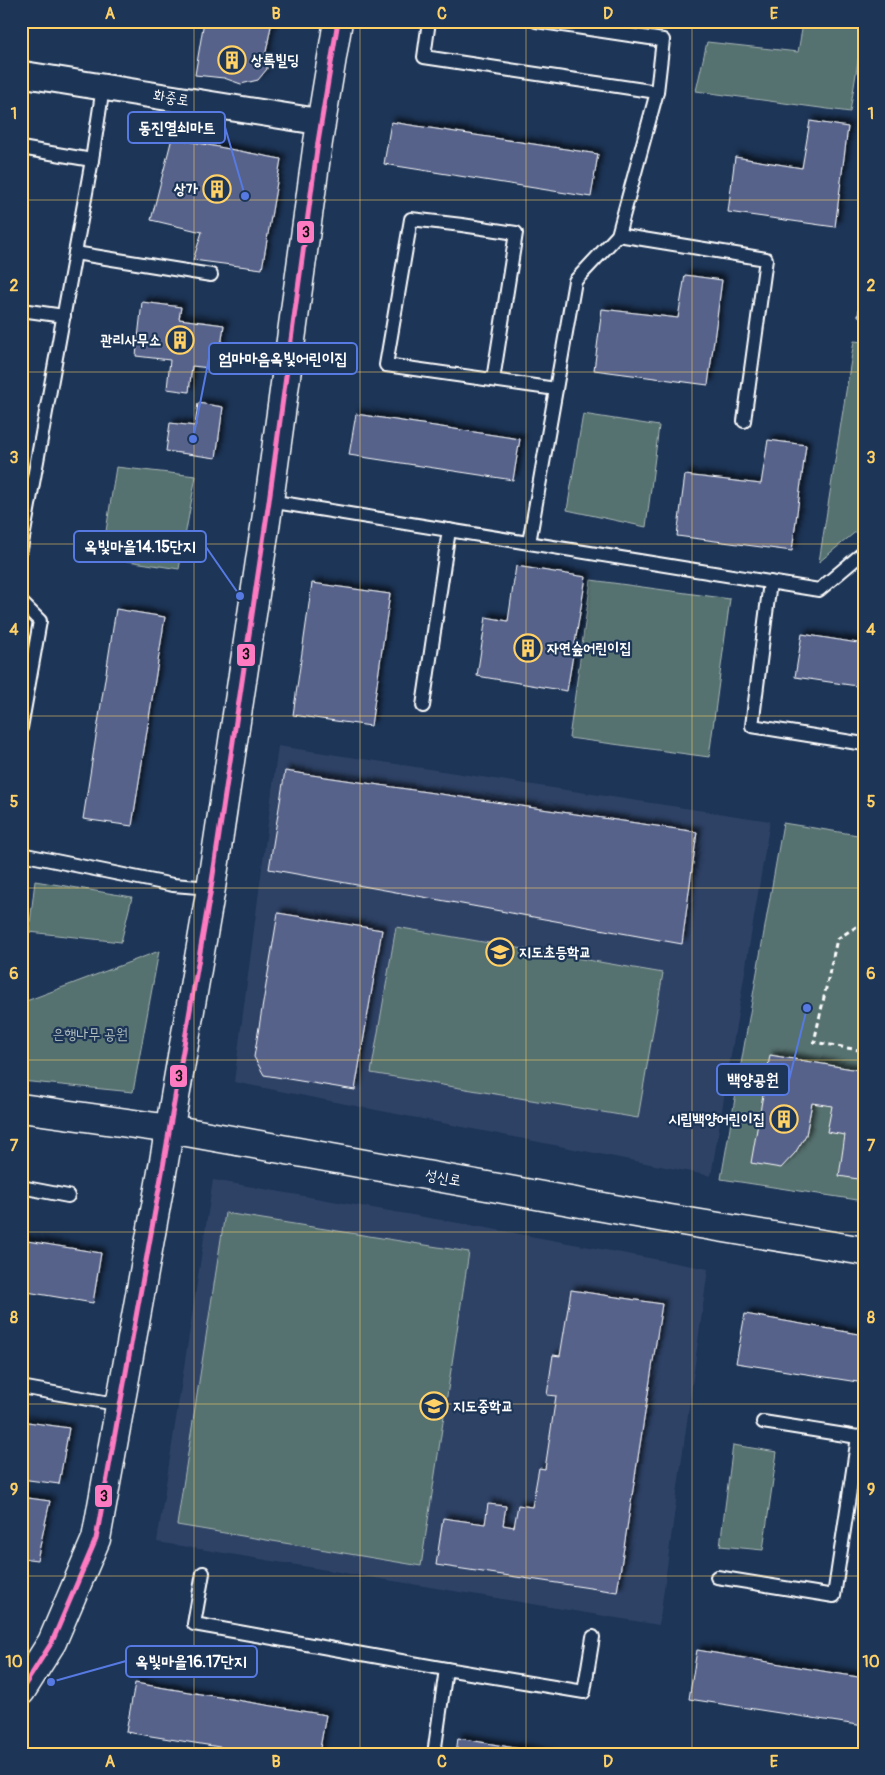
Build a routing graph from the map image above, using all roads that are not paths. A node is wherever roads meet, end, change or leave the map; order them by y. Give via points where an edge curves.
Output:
1 (338, 21) edge
2 (429, 21) edge
3 (536, 21) edge
4 (21, 74) edge
5 (103, 87) junction
6 (657, 92) junction
7 (321, 122) junction
8 (21, 148) edge
9 (92, 160) junction
10 (618, 235) junction
11 (75, 253) junction
12 (211, 274) dead end
13 (21, 310) edge
14 (64, 316) junction
15 (493, 380) junction
16 (556, 389) junction
17 (744, 422) dead end
18 (269, 501) junction
19 (449, 530) junction
20 (529, 543) junction
21 (21, 548) edge
22 (864, 552) edge
23 (770, 582) junction
24 (21, 602) edge
25 (423, 706) dead end
26 (21, 728) edge
27 (864, 744) edge
28 (21, 854) edge
29 (211, 888) junction
30 (21, 1108) edge
31 (170, 1128) junction
32 (21, 1187) edge
33 (68, 1196) dead end
34 (864, 1251) edge
35 (21, 1387) edge
36 (121, 1405) junction
37 (763, 1422) dead end
38 (861, 1436) edge
39 (203, 1574) dead end
40 (717, 1578) dead end
41 (593, 1637) dead end
42 (446, 1669) junction
43 (21, 1690) edge
44 (434, 1754) edge

1 - 7 street
2 - 6 lane via 424,57
3 - 6 lane via 663,40
4 - 5 street, 화중로
5 - 7 street, 화중로
5 - 9 lane
6 - 10 lane
7 - 18 street
8 - 9 lane
9 - 11 lane
10 - 16 lane via 575,281
10 - 17 lane via 766,258
11 - 12 lane
11 - 14 lane
13 - 14 lane
14 - 21 lane
15 - 15 lane via 386,365 411,219 516,233
15 - 16 lane
16 - 20 lane
18 - 19 lane
18 - 29 street
19 - 20 lane
19 - 25 lane
20 - 23 lane
22 - 23 lane via 819,590
23 - 27 lane via 752,726
24 - 26 lane via 40,621
28 - 29 lane via 173,885
29 - 31 street
30 - 31 street, 성신로
31 - 34 street, 성신로
31 - 36 street
32 - 33 lane
35 - 36 lane
36 - 43 street via 96,1539 52,1642
37 - 38 lane
38 - 40 lane via 834,1596
39 - 42 lane via 194,1624
41 - 42 lane via 584,1692
42 - 44 lane

